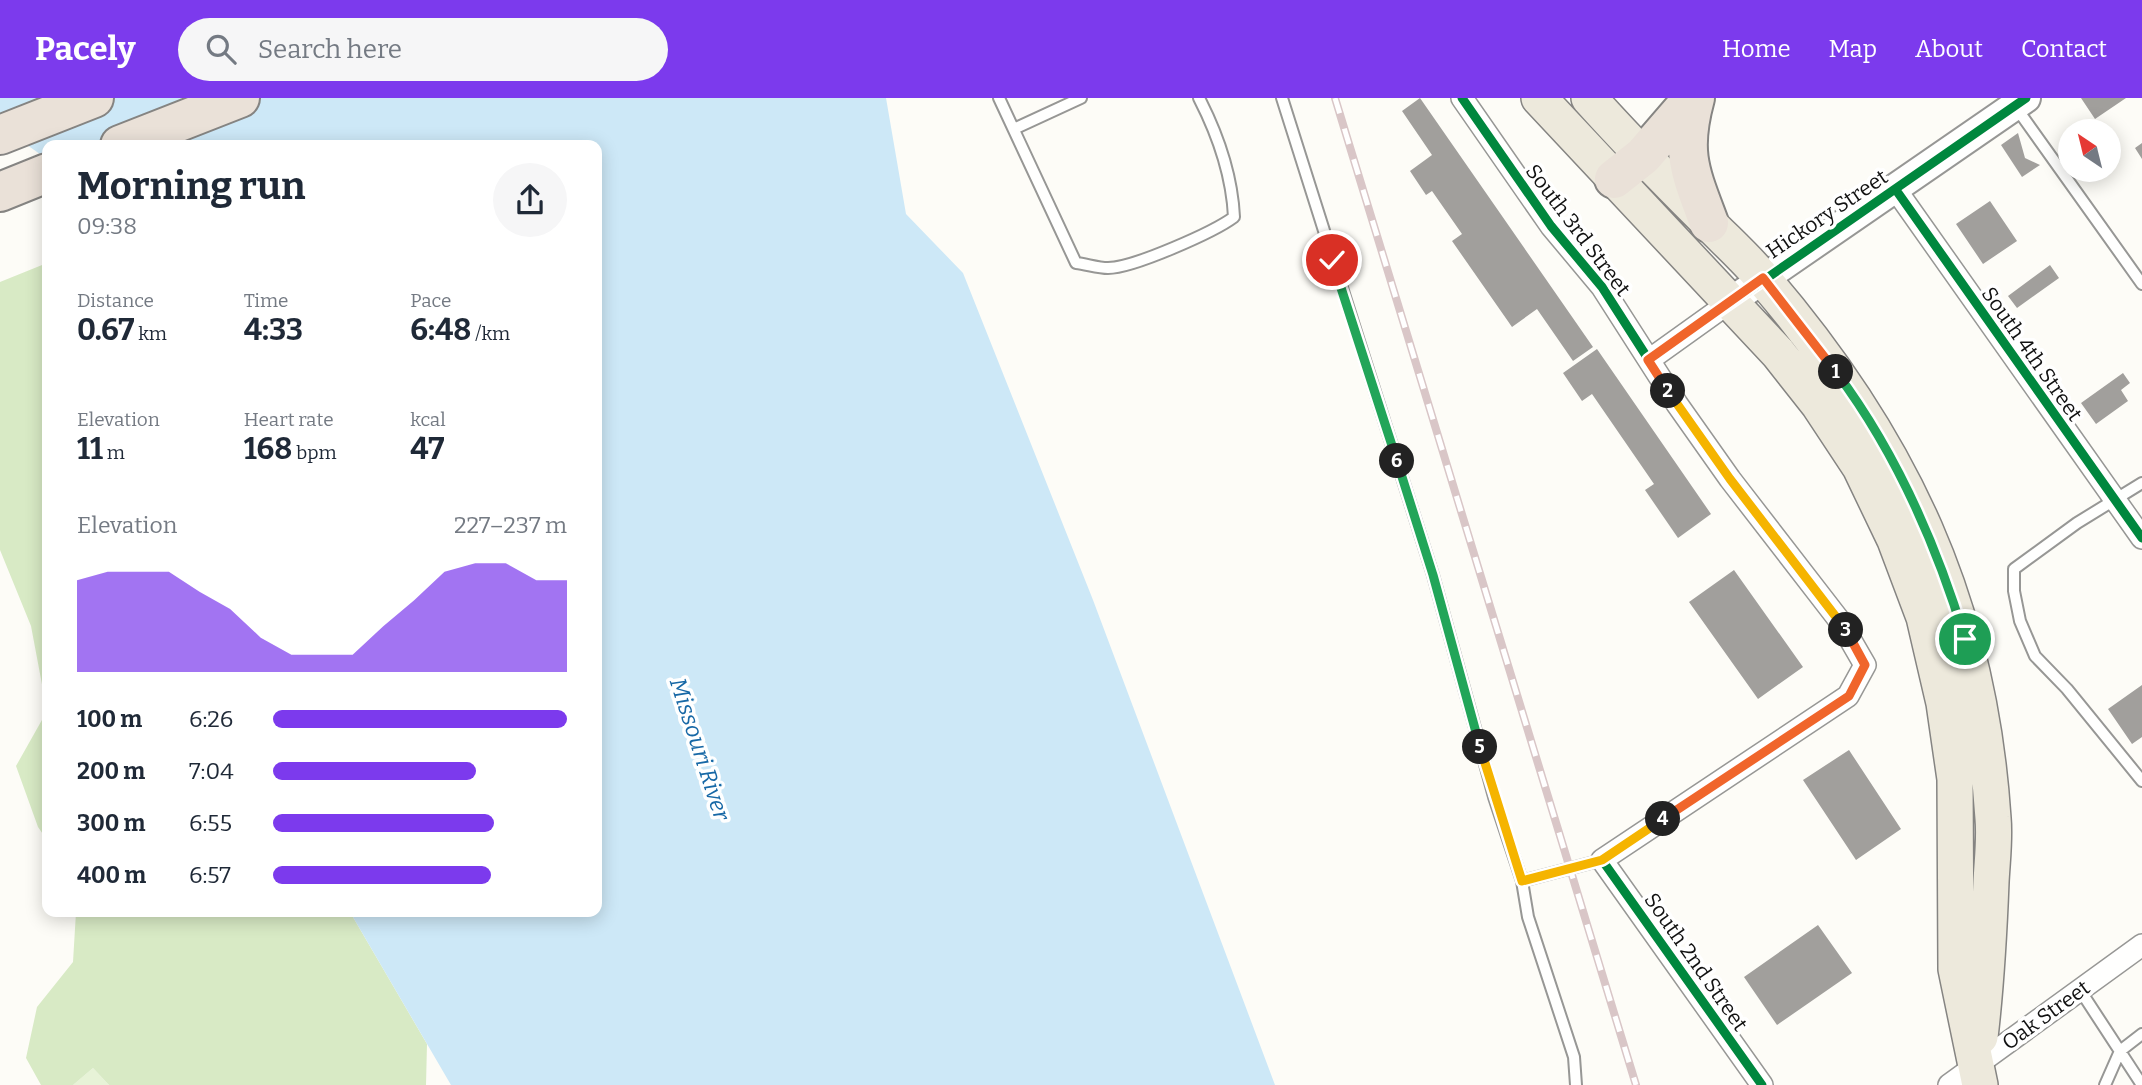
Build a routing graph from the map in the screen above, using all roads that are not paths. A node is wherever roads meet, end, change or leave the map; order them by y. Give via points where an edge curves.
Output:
1 (94, 98) edge
2 (999, 98) edge
3 (1081, 98) edge
4 (1199, 98) edge
5 (1282, 98) edge
6 (1462, 98) edge
7 (1539, 98) edge
8 (1589, 98) edge
9 (1663, 98) edge
10 (1694, 98) edge
11 (2017, 101) edge
12 (230, 103) edge
13 (1016, 128) junction
14 (0, 135) edge
15 (133, 140) edge
16 (1630, 160) junction
17 (42, 175) edge
18 (42, 188) edge
19 (1896, 190) junction
20 (0, 191) edge
21 (0, 203) edge
22 (1709, 223) junction
23 (1763, 278) junction
24 (2142, 284) edge
25 (1730, 302) junction
26 (1648, 360) junction
27 (2142, 483) edge
28 (2116, 502) junction
29 (2142, 538) edge
30 (2142, 781) edge
31 (1602, 860) junction
32 (1522, 881) junction
33 (2142, 945) edge
34 (2080, 990) junction
35 (2142, 1034) edge
36 (2120, 1051) junction
37 (1979, 1075) edge
38 (1576, 1085) edge
39 (1762, 1085) edge
40 (1949, 1085) edge
41 (2105, 1085) edge
42 (2141, 1085) edge

1 - 14 highway
2 - 13 lane
3 - 13 lane
4 - 13 lane via 1233,188 1234,217 1147,260 1110,268 1076,263
5 - 32 lane via 1433,575
6 - 26 street, South 3rd Street via 1550,226 1602,287
7 - 16 main road
8 - 16 main road
9 - 16 highway
10 - 16 highway
10 - 22 highway via 1688,125 1688,165
11 - 19 street, Hickory Street
11 - 24 lane
12 - 15 highway
16 - 22 main road
16 - 25 main road
17 - 20 highway
18 - 21 lane
19 - 23 street, Hickory Street
19 - 28 street, South 4th Street
22 - 23 main road
23 - 25 street, Hickory Street
23 - 37 main road via 1853,394 1905,481 1944,570 1965,639 1985,734 1994,821
25 - 26 street, Hickory Street
25 - 37 main road via 1819,405 1860,467 1895,540 1924,617 1955,779 1956,969
26 - 31 street, South 3rd Street via 1730,479 1839,620 1865,665 1849,696
27 - 28 lane
28 - 29 street, South 4th Street
28 - 30 lane via 2077,523 2014,569 2014,591 2020,621 2035,656
31 - 32 lane
31 - 39 street, South 2nd Street
32 - 38 lane via 1528,916 1574,1057
33 - 34 street, Oak Street
34 - 36 lane
34 - 37 street, Oak Street
35 - 36 lane
36 - 41 lane
36 - 42 lane
37 - 40 street, Oak Street

